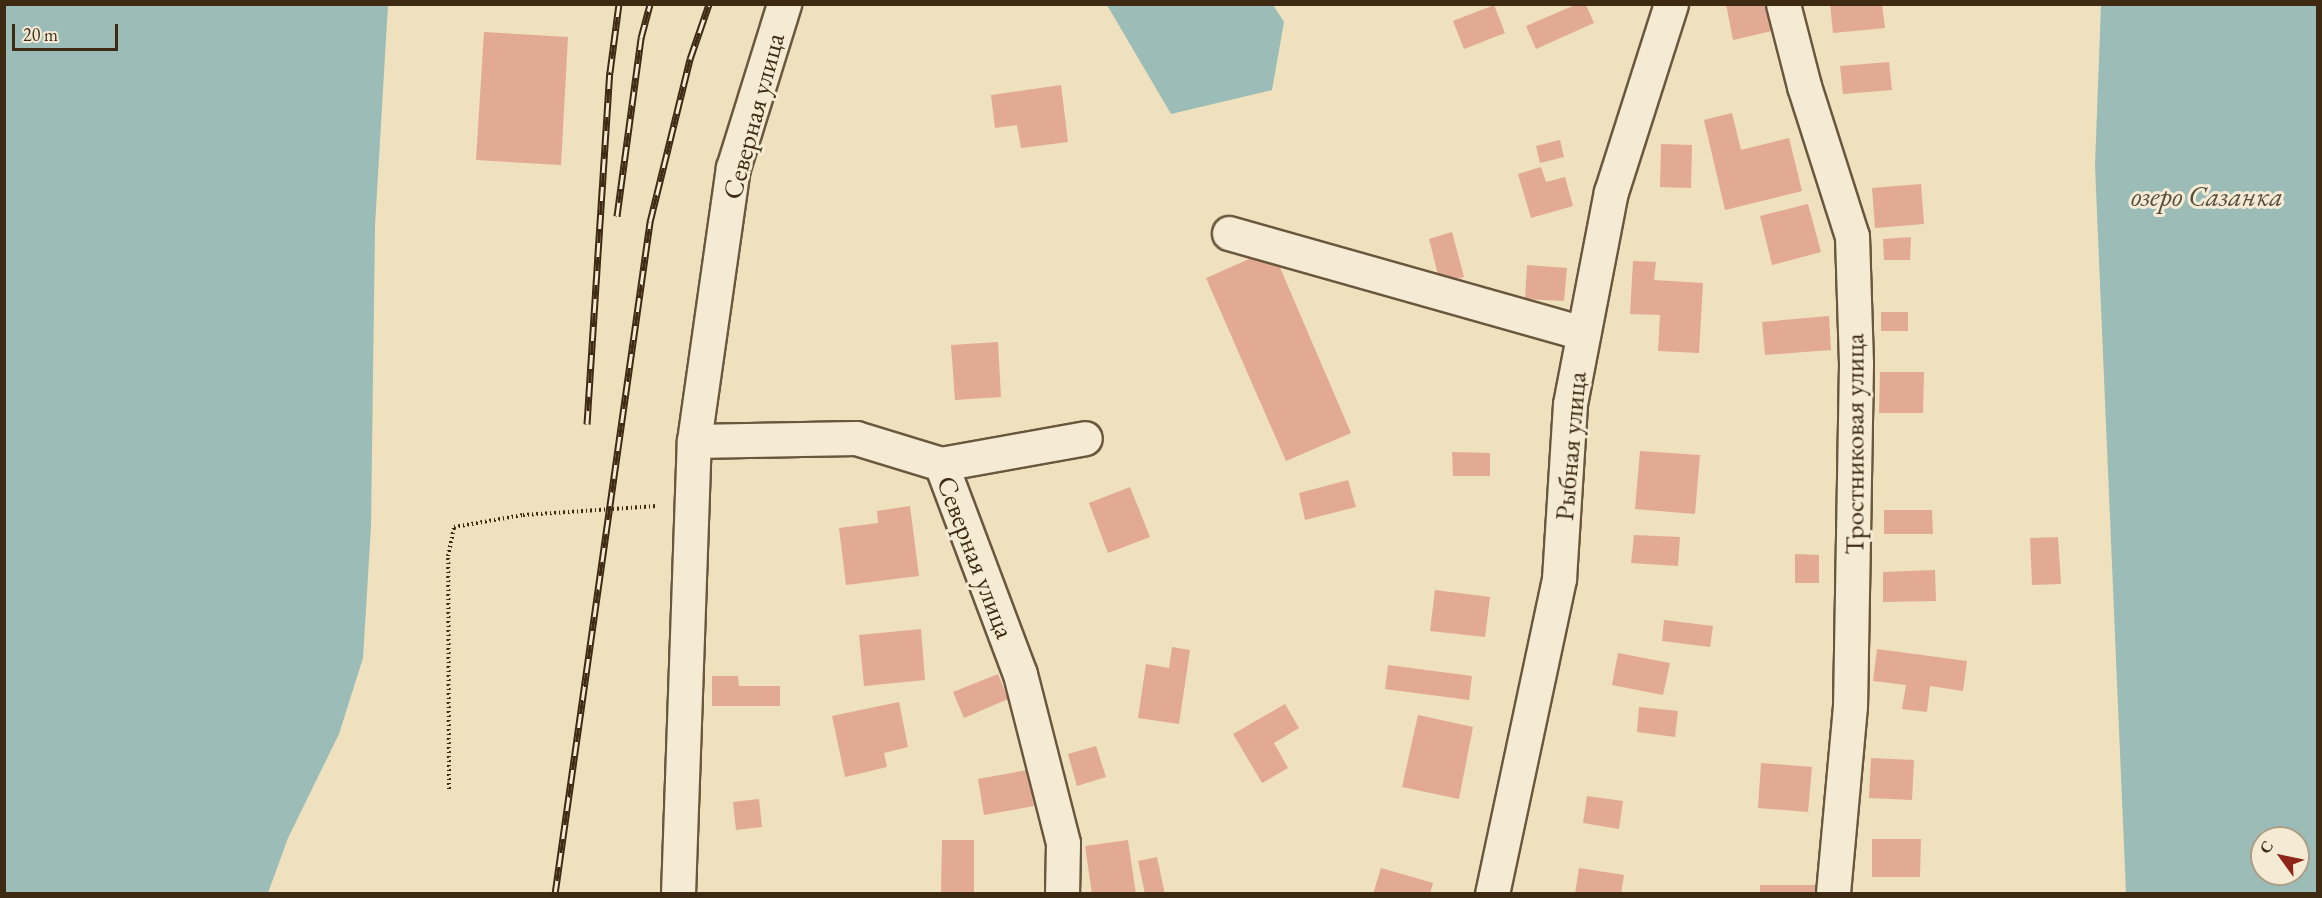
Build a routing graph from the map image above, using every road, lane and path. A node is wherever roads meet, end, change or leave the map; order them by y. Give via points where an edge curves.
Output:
1 (784, 4) edge
2 (1671, 4) edge
3 (1783, 4) edge
4 (1229, 234) dead end
5 (1583, 333) junction
6 (1085, 438) dead end
7 (694, 441) junction
8 (941, 464) junction
9 (692, 504) junction
10 (448, 789) dead end
11 (678, 894) edge
12 (1062, 894) edge
13 (1492, 894) edge
14 (1833, 894) edge

1 - 7 street, Северная улица via 733,168
2 - 5 street, Рыбная улица via 1611,192
3 - 14 street, Тростниковая улица via 1804,86 1852,236 1856,364 1850,706
4 - 5 street
5 - 13 street, Рыбная улица via 1570,404 1559,579
6 - 8 street
7 - 8 street, Северная улица via 856,438
7 - 9 street, Северная улица
8 - 12 street, Северная улица via 1020,674 1063,843
9 - 10 path via 523,515 454,527 448,556
9 - 11 street, Северная улица

